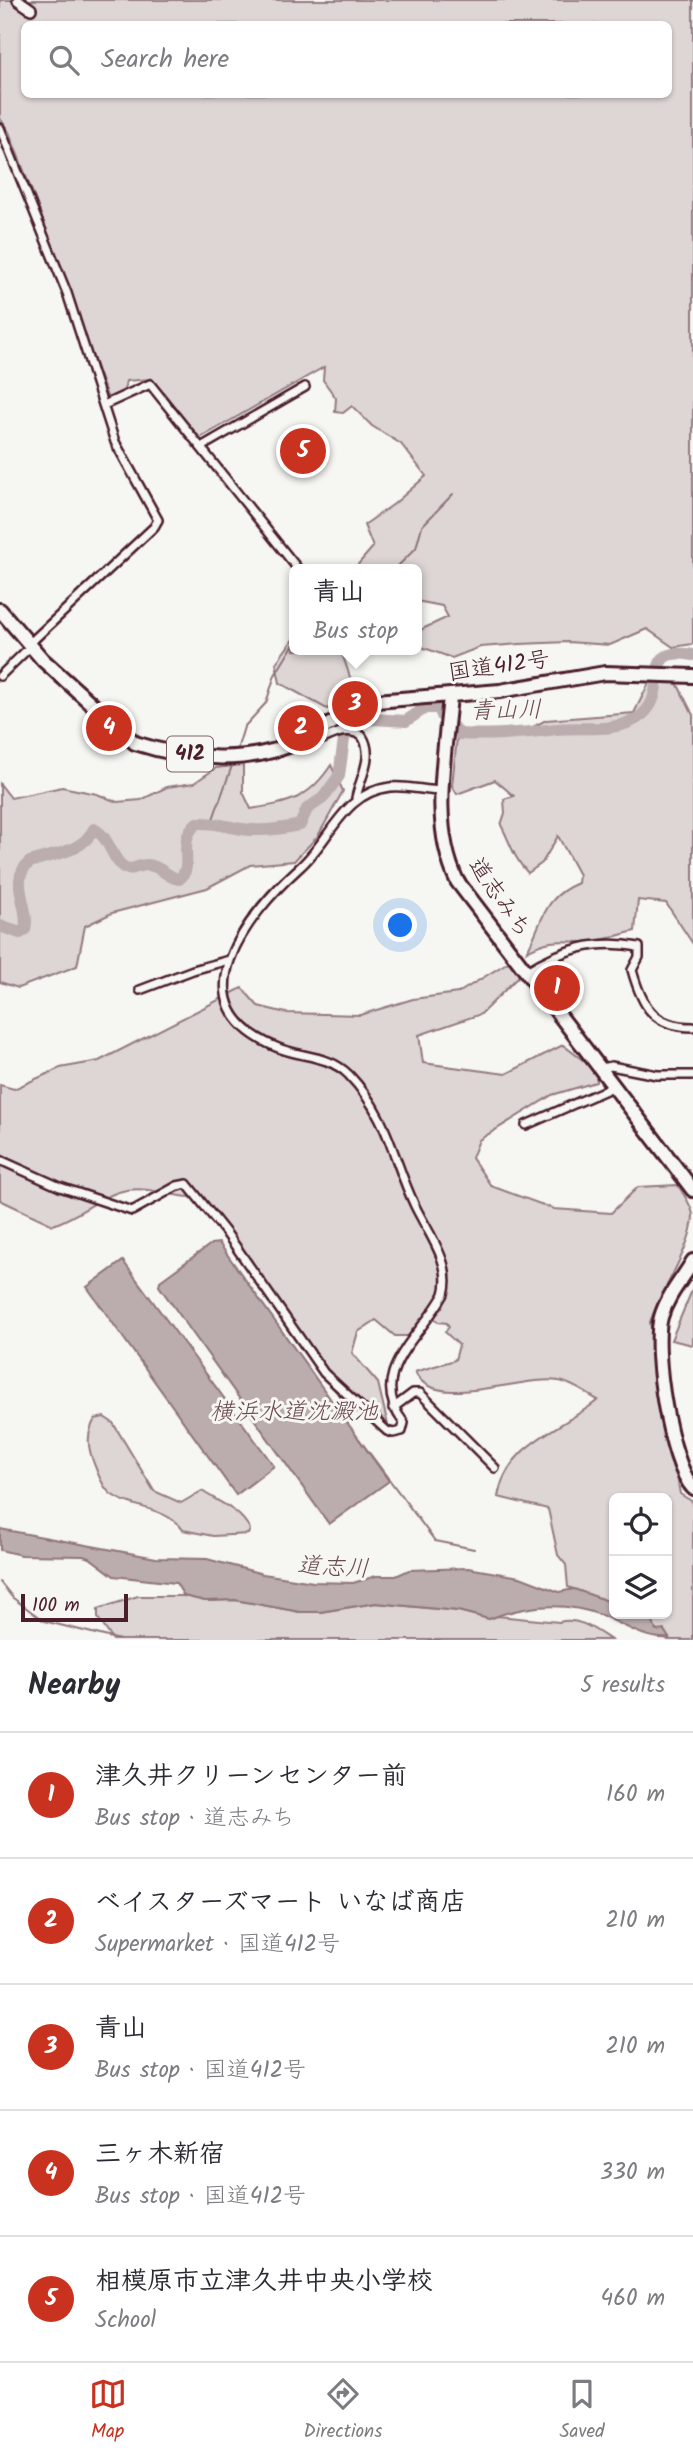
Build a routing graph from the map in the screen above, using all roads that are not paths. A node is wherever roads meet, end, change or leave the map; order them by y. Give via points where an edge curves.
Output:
1 (18, 0) edge
2 (32, 9) dead end
3 (0, 128) edge
4 (2, 138) edge
5 (305, 387) dead end
6 (104, 405) junction
7 (201, 447) junction
8 (294, 564) edge
9 (0, 610) edge
10 (30, 645) junction
11 (0, 676) edge
12 (693, 676) edge
13 (450, 696) junction
14 (300, 741) junction
15 (443, 791) junction
16 (355, 798) junction
17 (229, 960) junction
18 (525, 972) junction
19 (139, 990) dead end
20 (693, 1027) edge
21 (602, 1069) junction
22 (693, 1075) edge
23 (615, 1086) junction
24 (526, 1125) dead end
25 (0, 1160) edge
26 (693, 1190) edge
27 (693, 1261) edge
28 (393, 1408) junction
29 (495, 1468) dead end
30 (693, 1488) edge

1 - 2 street
3 - 4 street
4 - 6 street via 66,293
5 - 7 street
6 - 7 street via 150,384
6 - 10 street via 126,467 158,520
7 - 8 street
9 - 10 highway, 国道412号 / 412
10 - 11 street
10 - 14 highway, 国道412号 / 412 via 135,743 212,757 264,753
12 - 13 highway, 国道412号 / 412 via 583,675
13 - 14 highway, 国道412号 / 412 via 376,701
13 - 15 highway, 道志みち
14 - 16 street via 307,746 350,731 362,736 366,767
15 - 16 street via 391,787
15 - 18 highway, 道志みち via 443,837 452,870
16 - 17 street via 319,848 246,925
17 - 19 street
17 - 28 street via 228,1001 244,1030 279,1049 339,1067 370,1102 388,1132 408,1191 444,1263 444,1294 391,1372
18 - 20 street via 567,950 616,943 639,947 632,970 650,1012 667,1024
18 - 21 highway, 道志みち
21 - 22 street via 611,1066 657,1075
21 - 23 highway, 道志みち
23 - 24 street
23 - 26 highway, 道志みち
25 - 28 street via 60,1187 132,1211 187,1184 324,1373 393,1433 402,1431 404,1423
27 - 30 highway via 666,1305 659,1335 675,1451
28 - 29 street via 420,1393

